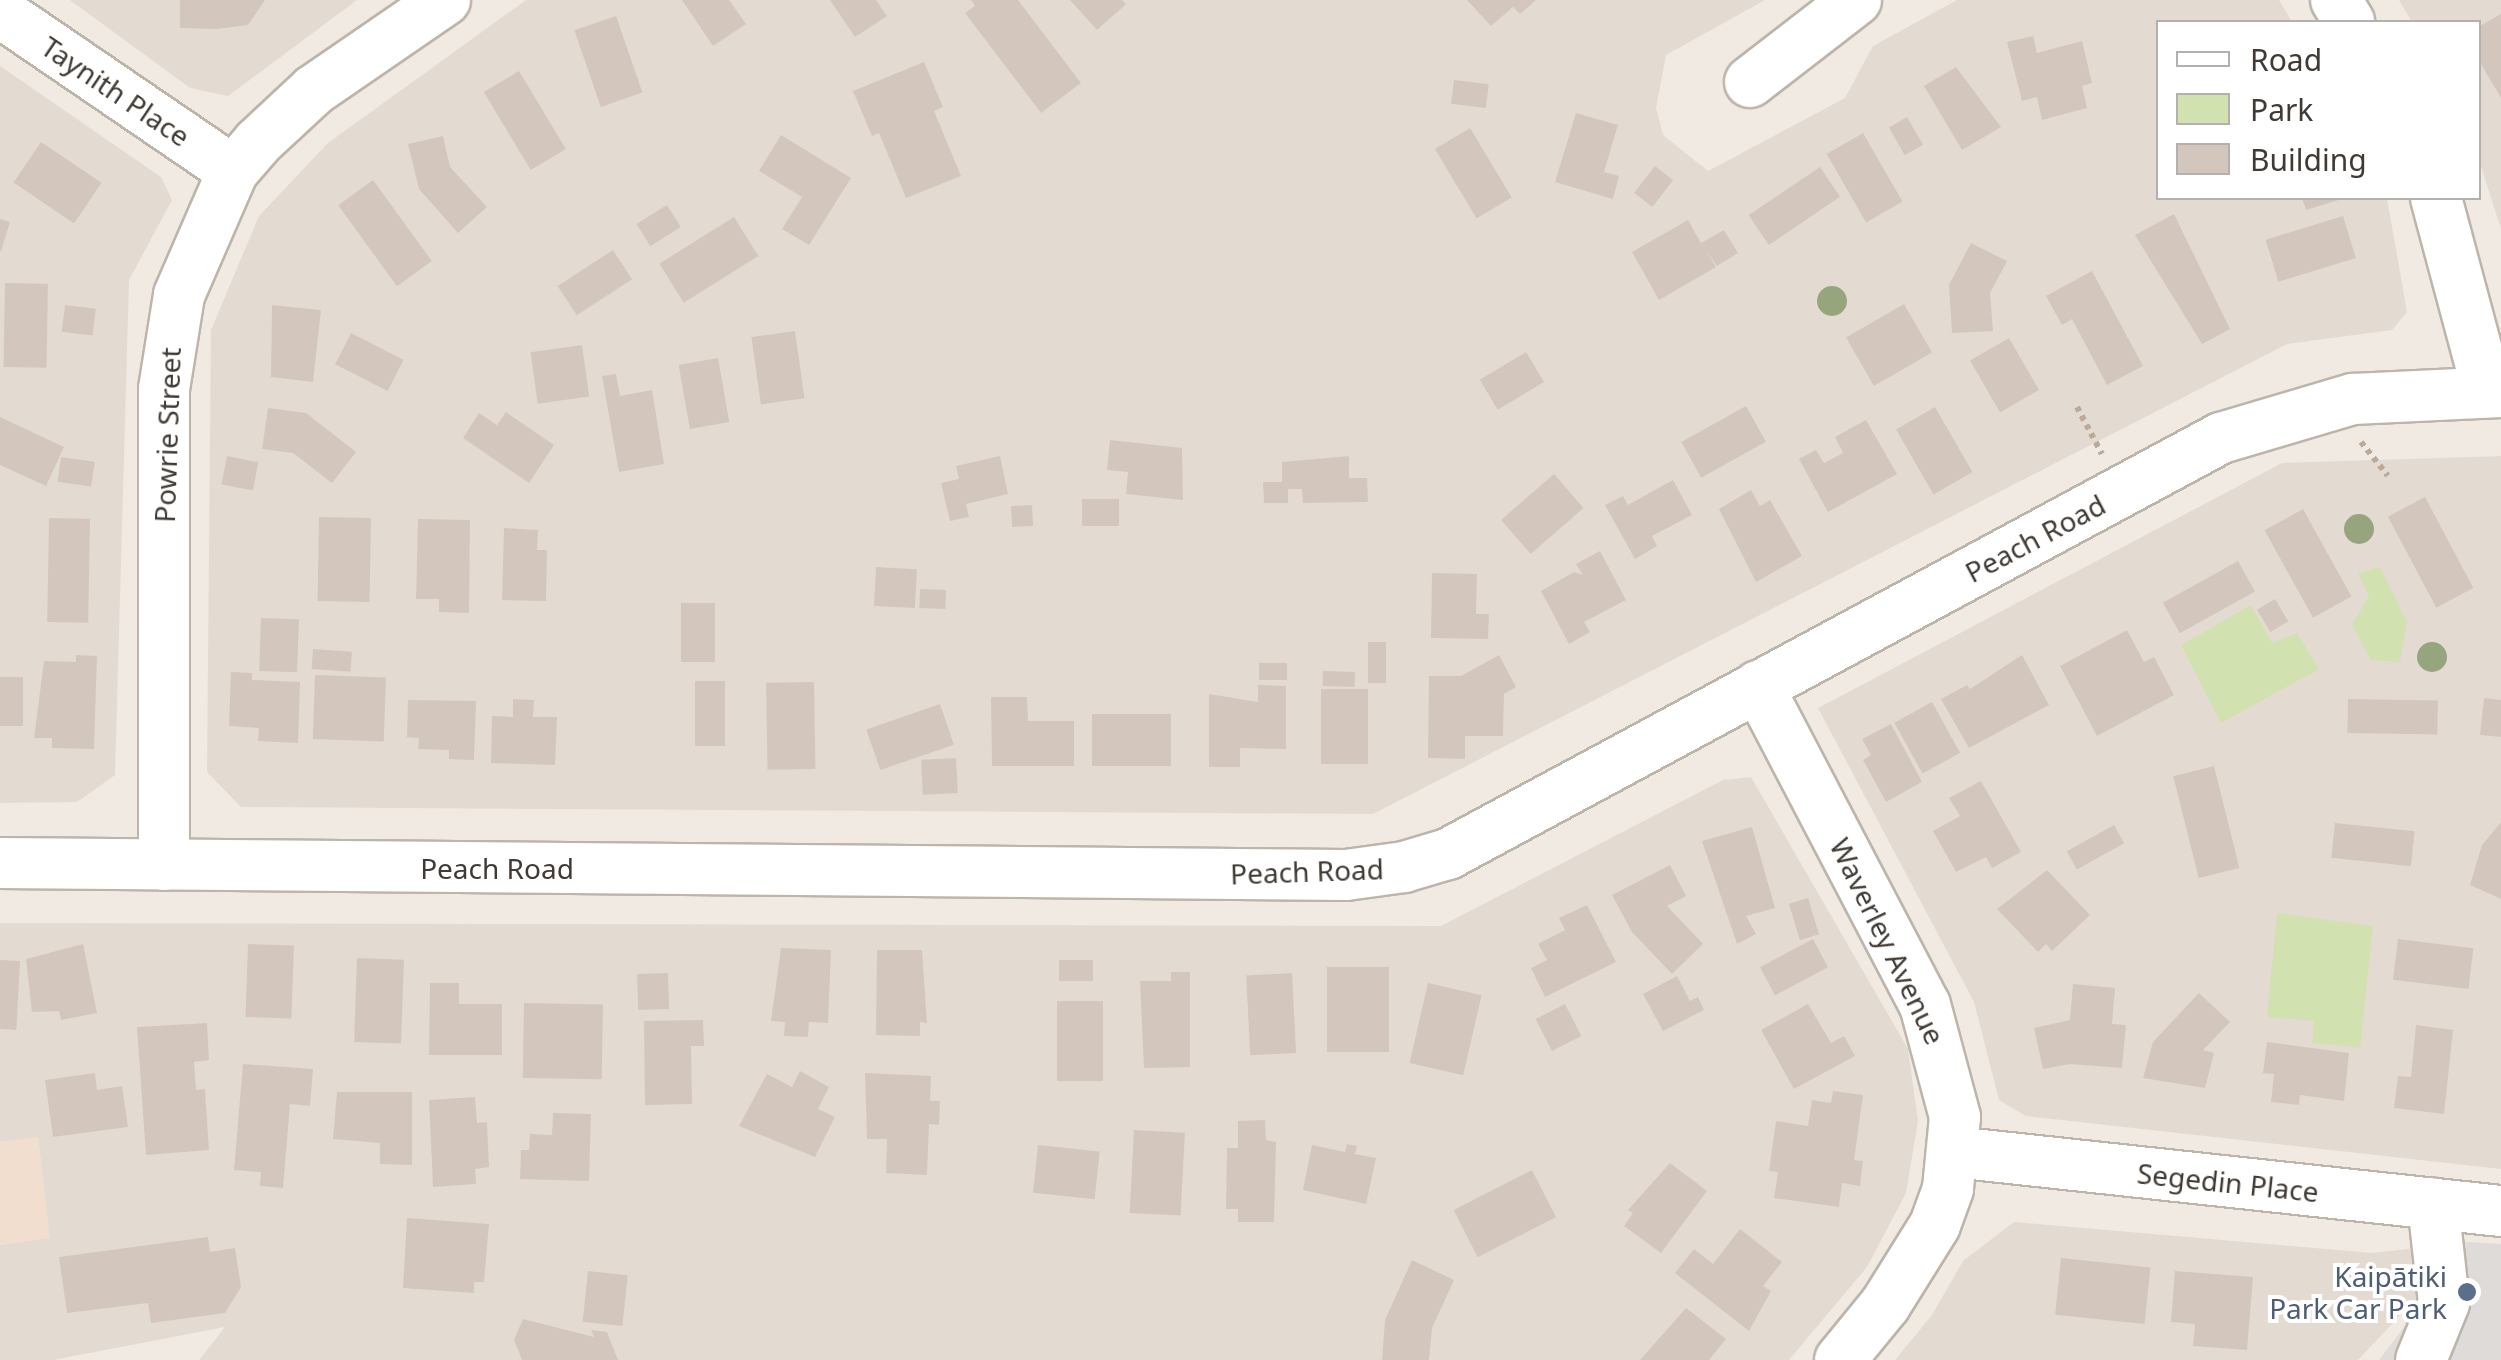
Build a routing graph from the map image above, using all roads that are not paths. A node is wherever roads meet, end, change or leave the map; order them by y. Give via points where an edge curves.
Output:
1 (445, 0) edge
2 (1856, 0) edge
3 (0, 12) edge
4 (1750, 82) dead end
5 (233, 172) junction
6 (2437, 200) edge
7 (2495, 392) edge
8 (1758, 686) junction
9 (0, 863) edge
10 (164, 865) junction
11 (1954, 1152) junction
12 (2434, 1204) junction
13 (2501, 1211) edge
14 (1840, 1360) edge
15 (2421, 1360) edge

1 - 5 street, Powrie Street via 314,90
2 - 4 street
3 - 5 street, Taynith Place
5 - 10 street, Powrie Street via 196,246 168,341
6 - 7 street
7 - 8 street, Peach Road via 2352,399 2255,423
8 - 10 street, Peach Road via 1448,854 1346,875
8 - 11 street, Waverley Avenue via 1925,1005 1949,1080
9 - 10 street, Peach Road
11 - 12 street, Segedin Place
11 - 14 street, Waverley Avenue via 1948,1189 1917,1260
12 - 13 street, Segedin Place
12 - 15 street via 2444,1303

